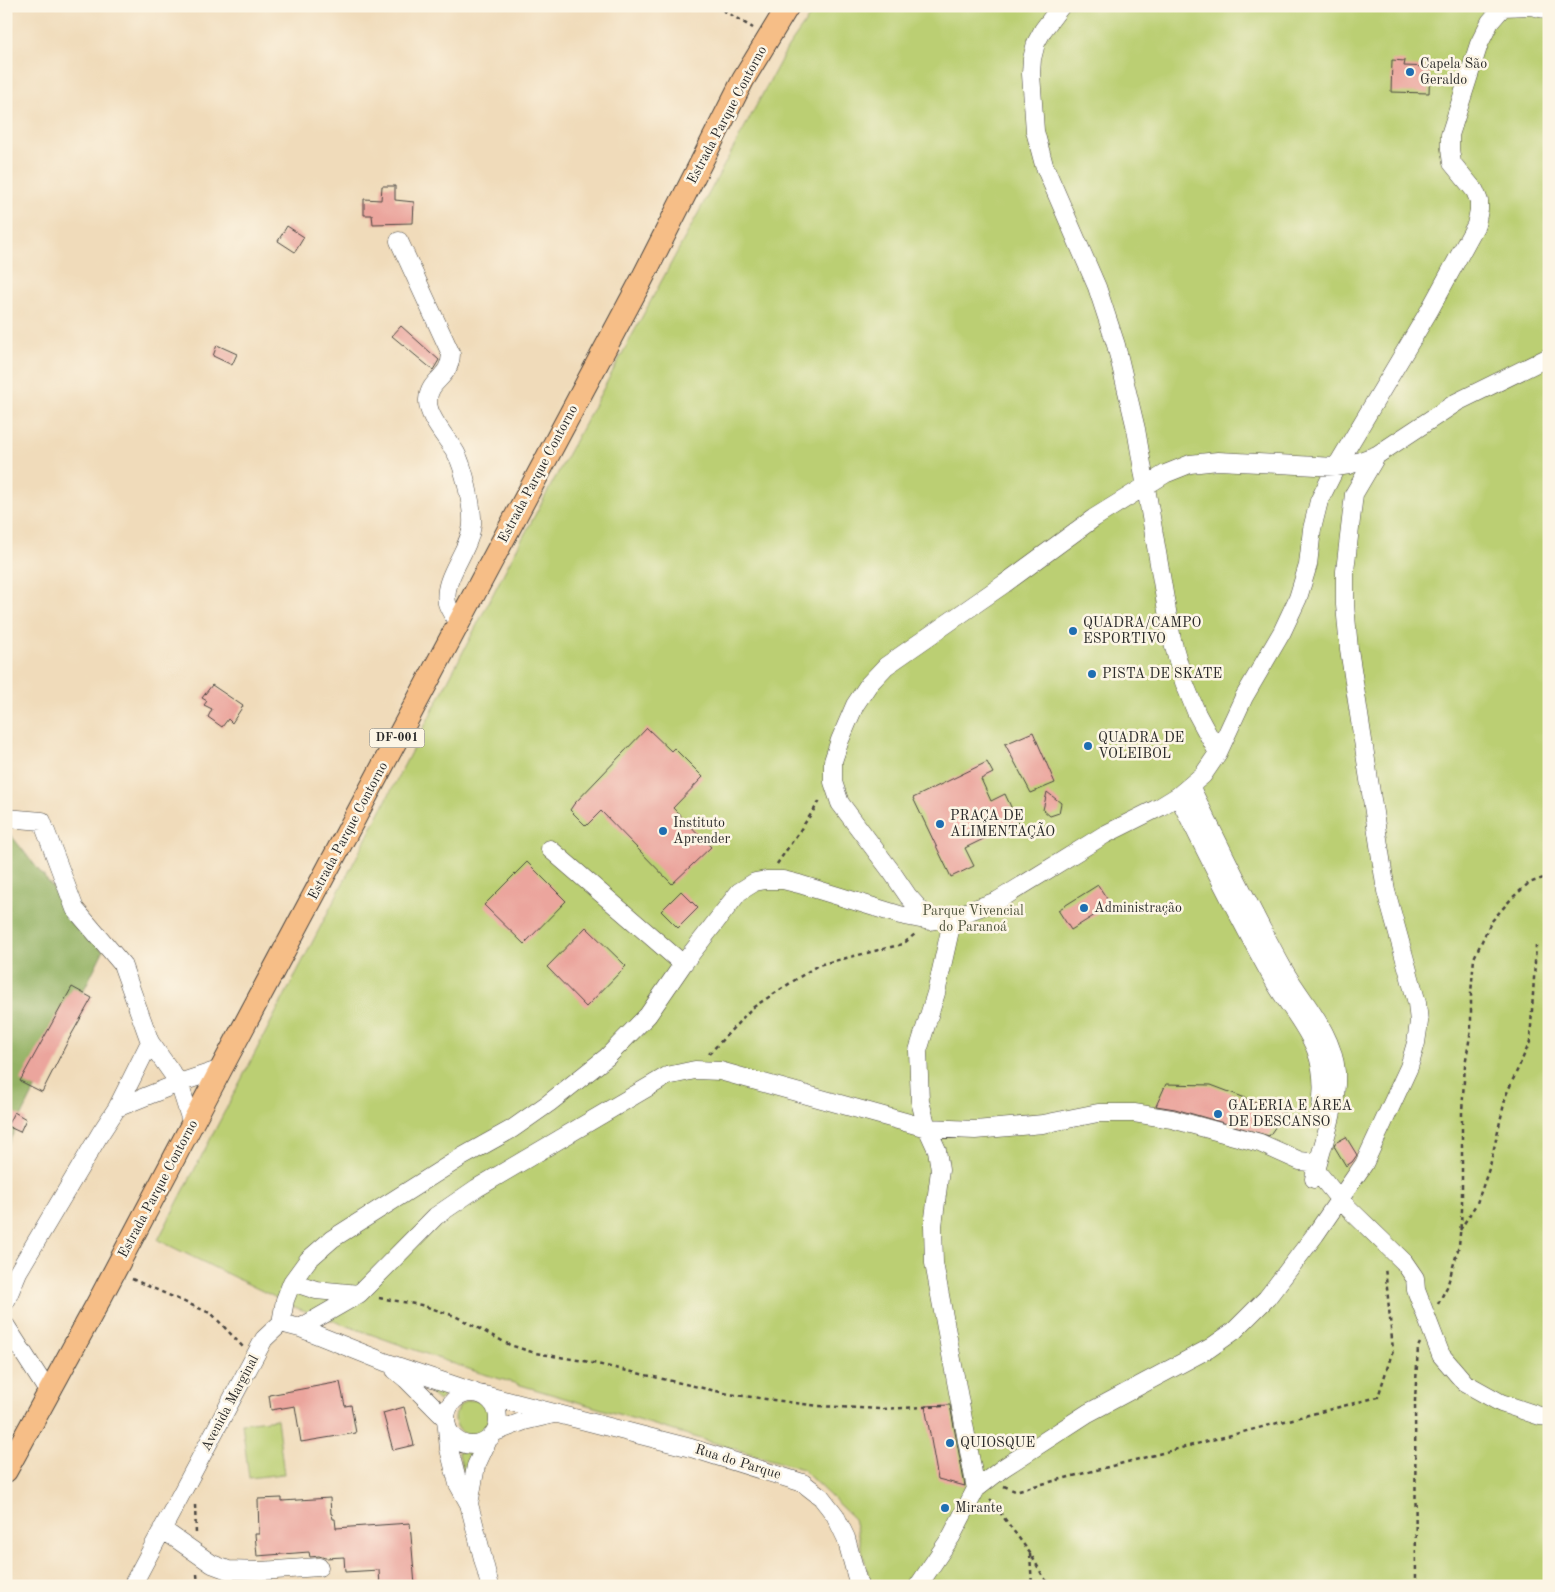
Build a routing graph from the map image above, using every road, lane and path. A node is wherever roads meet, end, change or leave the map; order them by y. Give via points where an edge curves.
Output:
1 (716, 6) edge
2 (788, 6) edge
3 (1061, 6) edge
4 (1503, 7) edge
5 (1549, 10) edge
6 (769, 38) junction
7 (399, 241) dead end
8 (1549, 357) edge
9 (1377, 455) junction
10 (1342, 466) junction
11 (1146, 486) junction
12 (1354, 494) junction
13 (458, 624) junction
14 (1218, 752) junction
15 (832, 782) junction
16 (1184, 791) junction
17 (6, 818) edge
18 (550, 849) dead end
19 (1549, 876) edge
20 (766, 880) junction
21 (953, 917) junction
22 (930, 921) junction
23 (1536, 946) dead end
24 (683, 964) junction
25 (150, 1042) junction
26 (221, 1070) junction
27 (694, 1070) junction
28 (179, 1083) junction
29 (117, 1108) junction
30 (192, 1124) junction
31 (928, 1128) junction
32 (1309, 1169) junction
33 (1337, 1204) junction
34 (1460, 1231) junction
35 (1384, 1253) junction
36 (115, 1272) junction
37 (292, 1282) junction
38 (1416, 1290) junction
39 (360, 1294) junction
40 (6, 1301) edge
41 (281, 1323) junction
42 (1429, 1323) junction
43 (6, 1326) edge
44 (300, 1328) junction
45 (255, 1356) junction
46 (385, 1362) junction
47 (49, 1393) junction
48 (479, 1394) junction
49 (961, 1405) junction
50 (556, 1413) junction
51 (1549, 1417) edge
52 (446, 1423) junction
53 (492, 1436) junction
54 (6, 1471) edge
55 (983, 1484) junction
56 (194, 1498) dead end
57 (469, 1504) junction
58 (162, 1528) junction
59 (1030, 1553) junction
60 (196, 1554) junction
61 (319, 1567) dead end
62 (261, 1578) edge
63 (132, 1586) edge
64 (198, 1586) edge
65 (490, 1586) edge
66 (859, 1586) edge
67 (918, 1586) edge
68 (1032, 1586) edge
69 (1051, 1586) edge
70 (1416, 1586) edge

1 - 6 path
2 - 6 main road, Estrada Parque Contorno / DF-001
3 - 11 street via 1043,30 1032,59 1035,131 1044,164 1097,287 1116,345
4 - 5 street via 1530,6
4 - 10 street via 1490,22 1479,44 1450,135 1452,163 1479,201 1476,225
6 - 13 main road, Estrada Parque Contorno / DF-001 via 742,80 640,283
7 - 13 street via 451,354 451,364 432,387 428,401 432,417 458,455 468,492 472,523 469,542 448,588 447,604
8 - 9 street via 1456,402
9 - 10 street
9 - 12 street
10 - 11 street via 1218,461 1190,464
10 - 12 street
10 - 14 street via 1319,501 1308,565 1298,598
11 - 14 street via 1172,640 1190,698
11 - 15 street via 1094,518 886,666 855,705 835,754
12 - 33 street via 1345,571 1349,649 1386,892 1417,1003 1419,1022 1409,1067 1364,1164
13 - 26 main road, Estrada Parque Contorno / DF-001
14 - 16 street via 1203,775
15 - 20 path
15 - 22 street via 840,803
16 - 21 street via 1104,835 997,901
16 - 32 street via 1274,980 1316,1050 1323,1076 1322,1127
17 - 25 street via 42,821 75,910 122,964
18 - 24 street
19 - 34 path via 1529,883 1512,898 1491,922 1474,958 1472,1030 1465,1065 1462,1112
20 - 22 street via 800,884
20 - 24 street via 755,882 740,892
21 - 22 street
21 - 31 street via 936,993 918,1051 920,1101
22 - 27 path via 902,944 818,965 752,1008
23 - 34 path via 1530,1042 1506,1095 1478,1204
24 - 37 street via 648,1015 607,1058 512,1129 332,1239 308,1260
25 - 28 street
25 - 29 street
26 - 28 street
26 - 30 main road, Estrada Parque Contorno / DF-001
27 - 31 street via 720,1071 754,1079
27 - 39 street via 667,1076 477,1188 436,1216
28 - 29 street
28 - 30 street
29 - 40 street via 18,1272
30 - 36 main road, Estrada Parque Contorno / DF-001
31 - 32 street via 975,1130 1043,1124 1098,1113 1134,1113 1172,1119 1260,1143
31 - 49 street via 940,1170 933,1226 934,1263
32 - 33 street
33 - 35 street
33 - 38 street via 1404,1262 1415,1278
33 - 55 street via 1268,1298 1234,1331 1210,1348 1088,1414
34 - 42 path via 1447,1286
35 - 38 street
35 - 55 path via 1393,1350 1378,1397 1014,1491
36 - 45 path via 212,1314
36 - 47 main road, Estrada Parque Contorno / DF-001
37 - 39 street via 316,1290
37 - 41 street
38 - 42 street
39 - 44 street
39 - 49 path via 421,1305 455,1316 510,1345 535,1353 729,1394 818,1406 881,1409
41 - 44 street
41 - 45 street, Avenida Marginal via 264,1339
42 - 51 street via 1441,1355 1465,1383 1500,1403
42 - 70 path via 1418,1347 1415,1392
43 - 47 street
44 - 46 street
45 - 58 street, Avenida Marginal
46 - 48 street
46 - 52 street via 406,1379
47 - 54 main road, Estrada Parque Contorno / DF-001
48 - 50 street, Rua do Parque
48 - 52 street via 458,1396 447,1410
48 - 53 street via 491,1400 496,1407 498,1424
49 - 55 street
50 - 53 street, Rua do Parque via 524,1421
50 - 66 street, Rua do Parque via 691,1448 803,1482 835,1515 846,1538
52 - 53 street via 451,1436 464,1445 473,1446
52 - 57 street via 458,1484
53 - 57 street via 476,1466
55 - 59 path via 992,1504
55 - 67 street
56 - 60 path
57 - 65 street
58 - 60 street
58 - 63 street, Avenida Marginal
59 - 68 path
59 - 69 path
60 - 62 street via 228,1570
60 - 64 path
61 - 62 street

